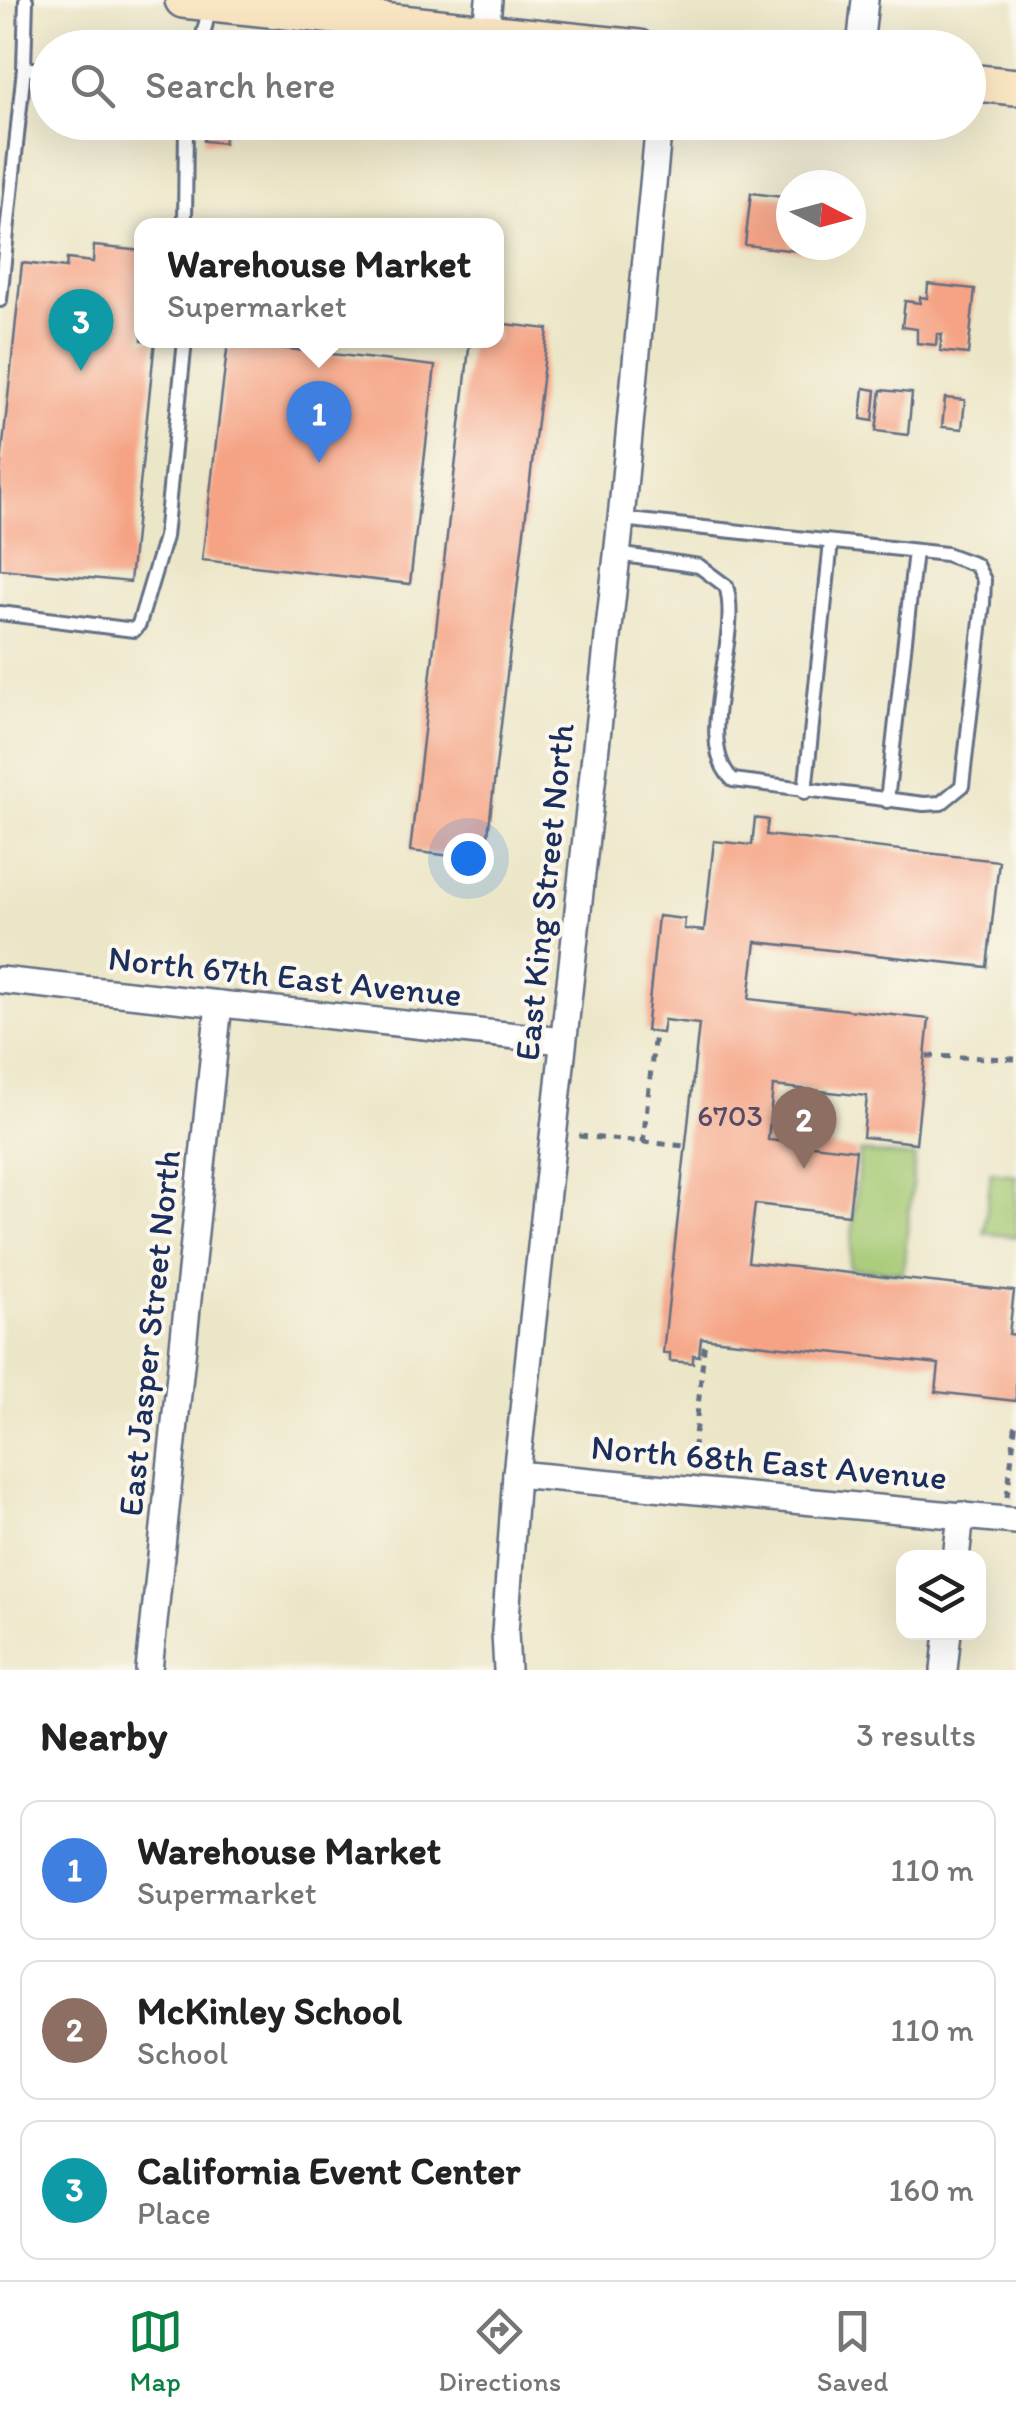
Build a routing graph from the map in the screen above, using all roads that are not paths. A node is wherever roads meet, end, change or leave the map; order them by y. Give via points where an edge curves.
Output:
1 (26, 0) edge
2 (865, 0) edge
3 (197, 2) edge
4 (487, 16) edge
5 (199, 30) edge
6 (554, 30) edge
7 (862, 30) edge
8 (24, 68) junction
9 (30, 69) edge
10 (986, 84) edge
11 (1016, 87) edge
12 (186, 140) edge
13 (657, 140) edge
14 (185, 218) edge
15 (0, 300) edge
16 (184, 348) edge
17 (621, 519) junction
18 (831, 542) junction
19 (916, 551) junction
20 (617, 554) junction
21 (0, 614) edge
22 (805, 792) junction
23 (886, 801) junction
24 (0, 980) edge
25 (219, 1004) junction
26 (562, 1041) junction
27 (516, 1474) junction
28 (960, 1515) junction
29 (1010, 1520) edge
30 (957, 1550) edge
31 (947, 1640) edge
32 (149, 1670) edge
33 (507, 1670) edge
34 (944, 1670) edge

1 - 8 lane
2 - 7 street
3 - 4 main road
3 - 5 lane
4 - 6 main road
8 - 9 lane
8 - 15 lane
10 - 11 main road
12 - 14 lane
13 - 17 street, East King Street North
16 - 21 lane via 162,560 139,624 134,630
17 - 18 lane
17 - 20 street, East King Street North
18 - 19 lane
18 - 22 lane
19 - 23 lane
19 - 23 lane via 965,557 984,580 966,770 962,786 942,803
20 - 22 lane via 699,566 726,586 730,610 718,758 732,780
20 - 26 street, East King Street North
22 - 23 lane
24 - 25 street, North 67th East Avenue
25 - 26 street, North 67th East Avenue
25 - 32 street, East Jasper Street North
26 - 27 street, East King Street North
27 - 28 street, North 68th East Avenue
27 - 33 street, East King Street North
28 - 29 street, North 68th East Avenue
28 - 30 street
31 - 34 street

